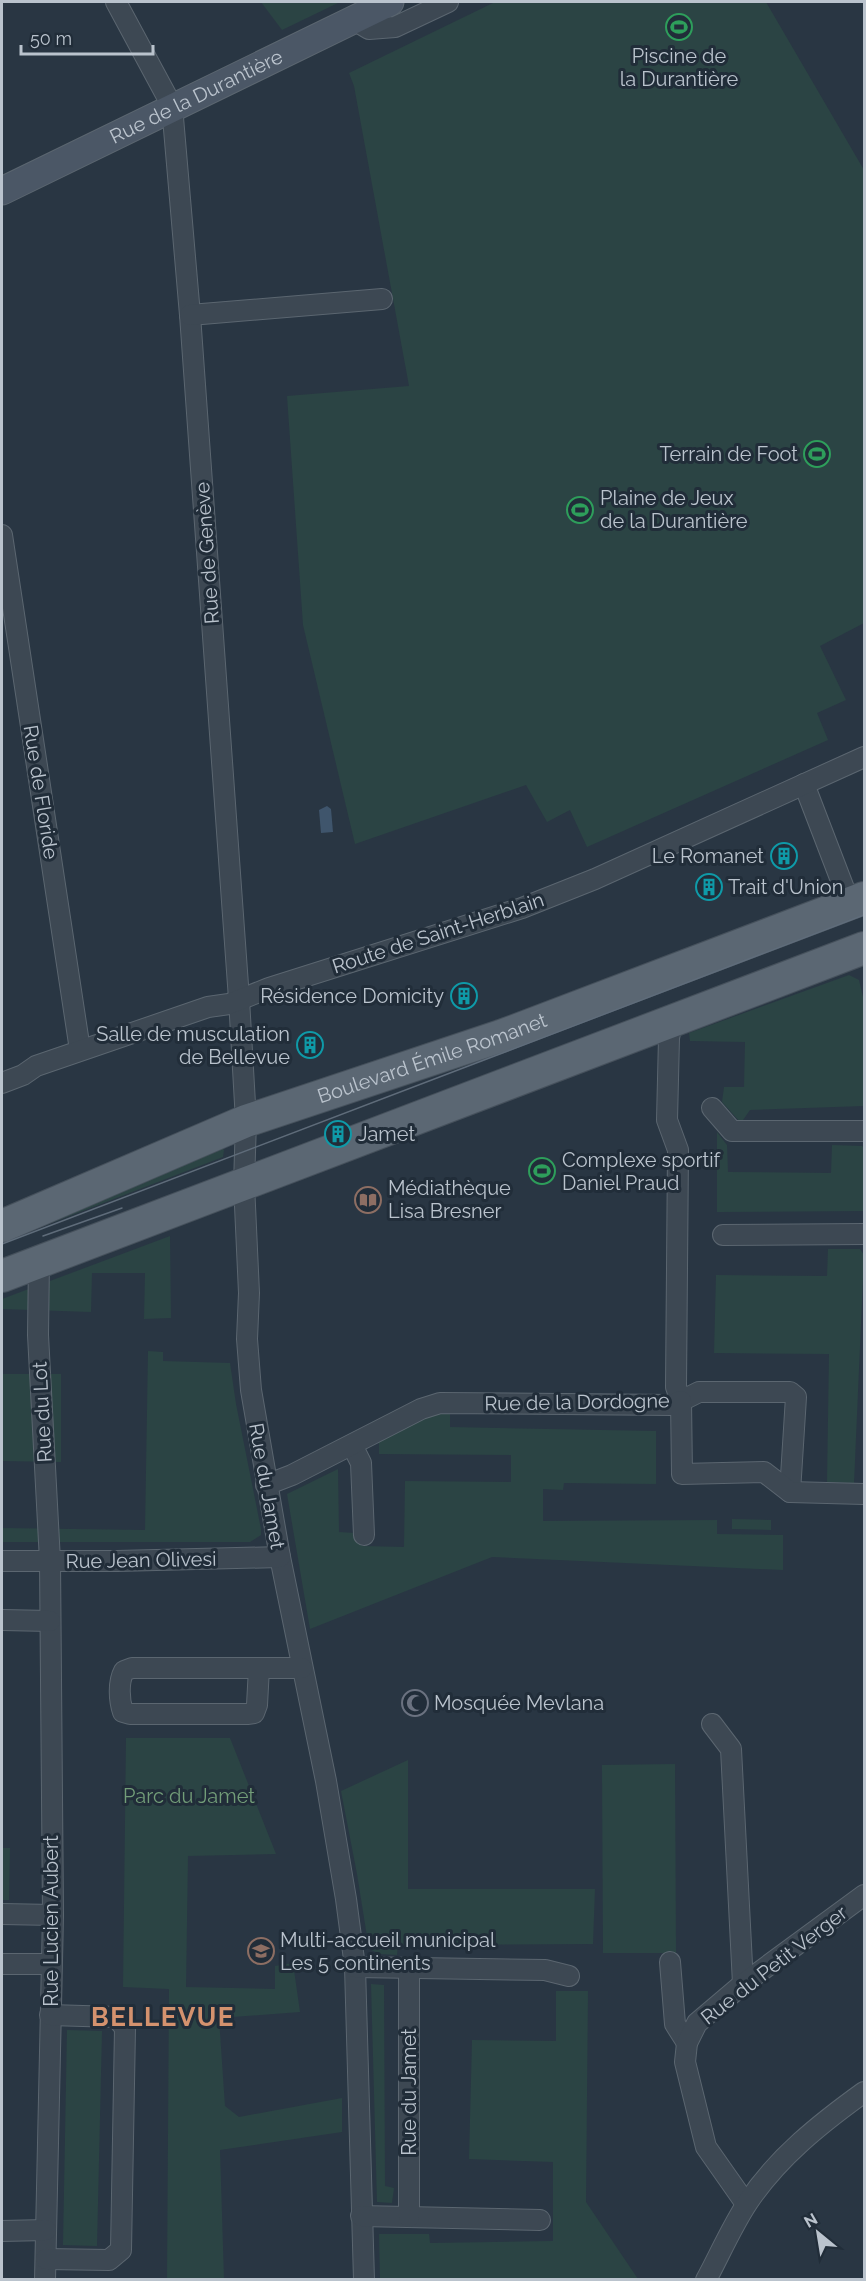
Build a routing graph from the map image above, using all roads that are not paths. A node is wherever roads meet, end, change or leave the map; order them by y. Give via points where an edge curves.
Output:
1 (116, 2) edge
2 (390, 2) edge
3 (448, 2) edge
4 (354, 20) junction
5 (172, 106) junction
6 (2, 191) edge
7 (382, 299) dead end
8 (190, 315) junction
9 (2, 535) edge
10 (864, 758) edge
11 (804, 784) junction
12 (857, 901) edge
13 (864, 948) edge
14 (239, 999) junction
15 (672, 1023) junction
16 (80, 1050) junction
17 (2, 1083) edge
18 (712, 1108) dead end
19 (246, 1121) junction
20 (864, 1131) edge
21 (244, 1184) junction
22 (2, 1226) edge
23 (864, 1234) edge
24 (723, 1235) dead end
25 (39, 1262) junction
26 (2, 1276) edge
27 (681, 1401) junction
28 (351, 1445) junction
29 (266, 1485) junction
30 (790, 1492) junction
31 (864, 1494) edge
32 (364, 1535) dead end
33 (280, 1557) junction
34 (2, 1561) edge
35 (50, 1562) junction
36 (2, 1620) edge
37 (50, 1621) junction
38 (259, 1668) junction
39 (302, 1668) junction
40 (712, 1724) dead end
41 (864, 1895) edge
42 (2, 1914) edge
43 (53, 1916) junction
44 (670, 1962) dead end
45 (2, 1964) edge
46 (51, 1964) junction
47 (355, 1967) junction
48 (409, 1968) junction
49 (569, 1976) dead end
50 (743, 1984) junction
51 (51, 2015) junction
52 (687, 2043) junction
53 (864, 2092) edge
54 (746, 2204) junction
55 (361, 2216) junction
56 (409, 2217) junction
57 (540, 2220) dead end
58 (46, 2230) junction
59 (2, 2231) edge
60 (46, 2259) junction
61 (45, 2280) edge
62 (364, 2280) edge
63 (706, 2280) edge

1 - 5 street
2 - 4 street, Rue de la Durantière
3 - 4 street via 395,27 369,29
4 - 5 street, Rue de la Durantière
5 - 6 street, Rue de la Durantière
5 - 8 street, Rue de Genève
7 - 8 street
8 - 14 street, Rue de Genève
9 - 16 street, Rue de Floride
10 - 11 street, Route de Saint-Herblain
11 - 12 street
11 - 14 street, Route de Saint-Herblain via 522,908
12 - 19 main road, Boulevard Émile Romanet via 501,1036
13 - 15 main road
14 - 16 street, Route de Saint-Herblain
14 - 19 street, Rue du Jamet
15 - 21 main road
15 - 27 street via 667,1120 678,1150 676,1387
16 - 17 street, Route de Saint-Herblain
18 - 20 street via 732,1131
19 - 21 street, Rue du Jamet
19 - 22 main road, Boulevard Émile Romanet
21 - 25 main road
21 - 29 street, Rue du Jamet via 251,1390
23 - 24 street
25 - 26 main road
25 - 35 street, Rue du Lot via 38,1335
27 - 28 street, Rue de la Dordogne via 672,1405 441,1403 421,1409
27 - 30 street, Rue de la Dordogne via 682,1474 764,1472
27 - 30 street via 699,1392 790,1392 796,1397
28 - 29 street, Rue de la Dordogne
28 - 32 street via 361,1462
29 - 33 street, Rue du Jamet
30 - 31 street
33 - 35 street, Rue Jean Olivesi
33 - 39 street, Rue du Jamet
34 - 35 street, Rue Jean Olivesi
35 - 37 street, Rue Lucien Aubert
36 - 37 street
37 - 43 street, Rue Lucien Aubert
38 - 38 street via 132,1668 124,1671 121,1678 123,1712 254,1713
38 - 39 street
39 - 47 street, Rue du Jamet via 326,1781
40 - 50 street via 731,1749
41 - 50 street, Rue du Petit Verger
42 - 43 street
43 - 46 street, Rue Lucien Aubert
44 - 52 street via 675,2024
45 - 46 street
46 - 51 street, Rue Lucien Aubert
47 - 48 street
47 - 55 street, Rue du Jamet
48 - 49 street via 545,1970
48 - 56 street, Rue du Jamet
50 - 52 street, Rue du Petit Verger via 697,2023
51 - 58 street, Rue Lucien Aubert
51 - 60 street via 116,2017 125,2028 121,2250 109,2260
52 - 54 street, Rue du Petit Verger via 685,2062 706,2147
53 - 54 street via 803,2139
54 - 63 street
55 - 56 street
55 - 62 street, Rue du Jamet
56 - 57 street
58 - 59 street
58 - 60 street, Rue Lucien Aubert
60 - 61 street, Rue Lucien Aubert

